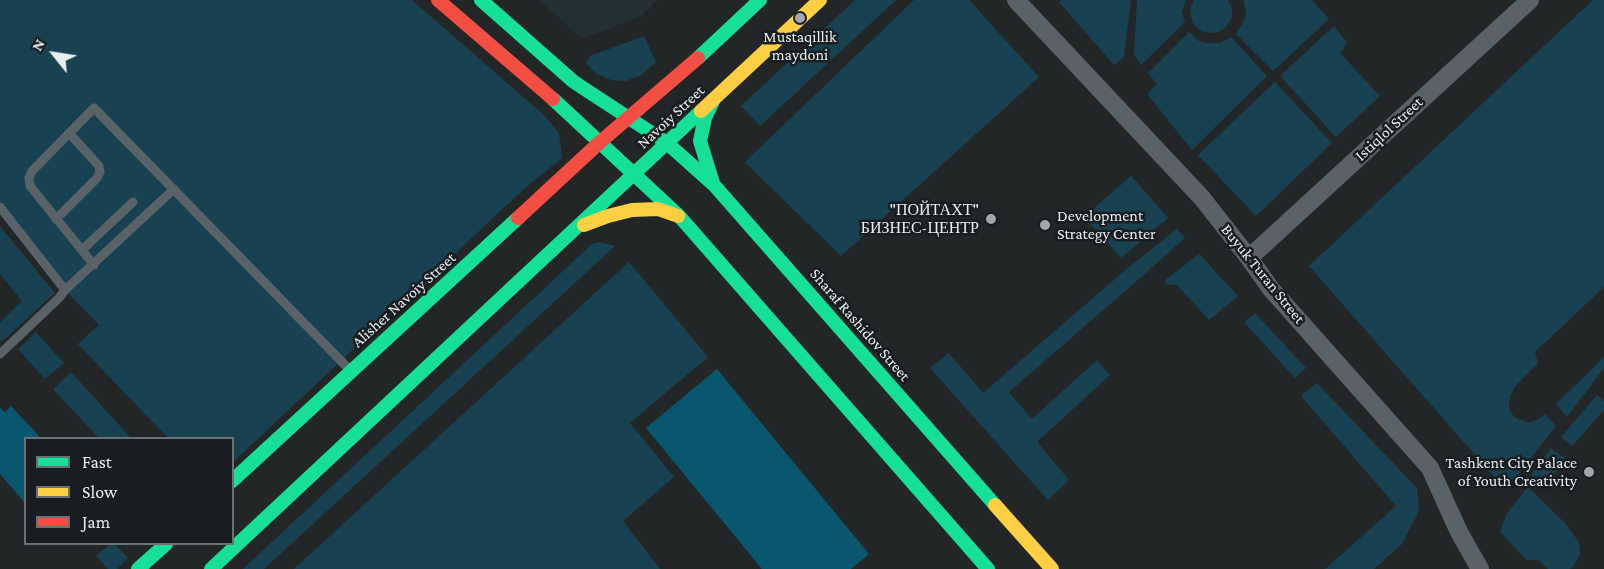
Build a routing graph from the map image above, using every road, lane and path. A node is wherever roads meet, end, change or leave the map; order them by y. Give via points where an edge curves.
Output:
1 (438, 0) edge
2 (481, 0) edge
3 (760, 0) edge
4 (820, 0) edge
5 (1016, 0) edge
6 (1530, 0) edge
7 (714, 99) junction
8 (629, 117) junction
9 (69, 133) junction
10 (599, 143) junction
11 (667, 143) junction
12 (634, 174) junction
13 (714, 185) junction
14 (174, 189) junction
15 (133, 202) dead end
16 (0, 207) edge
17 (680, 217) junction
18 (56, 219) junction
19 (571, 233) junction
20 (82, 250) junction
21 (1249, 258) junction
22 (94, 265) junction
23 (65, 290) junction
24 (0, 354) edge
25 (351, 371) junction
26 (234, 479) edge
27 (164, 545) edge
28 (138, 569) edge
29 (211, 569) edge
30 (988, 569) edge
31 (1052, 569) edge
32 (1480, 569) edge

1 - 10 main road
2 - 8 main road, Sharaf Rashidov Street via 574,82
3 - 8 main road, Navoiy Street
4 - 7 main road, Navoiy Street
5 - 21 street, Buyuk Turan Street via 1202,198
6 - 21 street, Istiqlol Street
7 - 11 main road, Navoiy Street
7 - 13 main road via 700,141
8 - 10 main road, Navoiy Street
8 - 11 main road, Sharaf Rashidov Street
8 - 12 main road
9 - 14 lane via 94,108
9 - 18 lane via 29,178 30,186
9 - 18 lane via 100,172
10 - 12 main road
10 - 25 main road, Alisher Navoiy Street
11 - 12 main road, Navoiy Street
11 - 13 main road, Sharaf Rashidov Street
12 - 17 main road
12 - 19 main road, Navoiy Street
13 - 31 main road, Sharaf Rashidov Street
14 - 22 lane
14 - 25 lane
15 - 20 lane
16 - 23 lane
17 - 19 main road via 658,209 632,210
17 - 30 main road
18 - 20 lane
19 - 29 main road, Navoiy Street
20 - 22 lane
21 - 32 street, Buyuk Turan Street via 1271,289 1430,468
22 - 23 lane
23 - 24 lane
25 - 26 main road, Alisher Navoiy Street
27 - 28 main road

